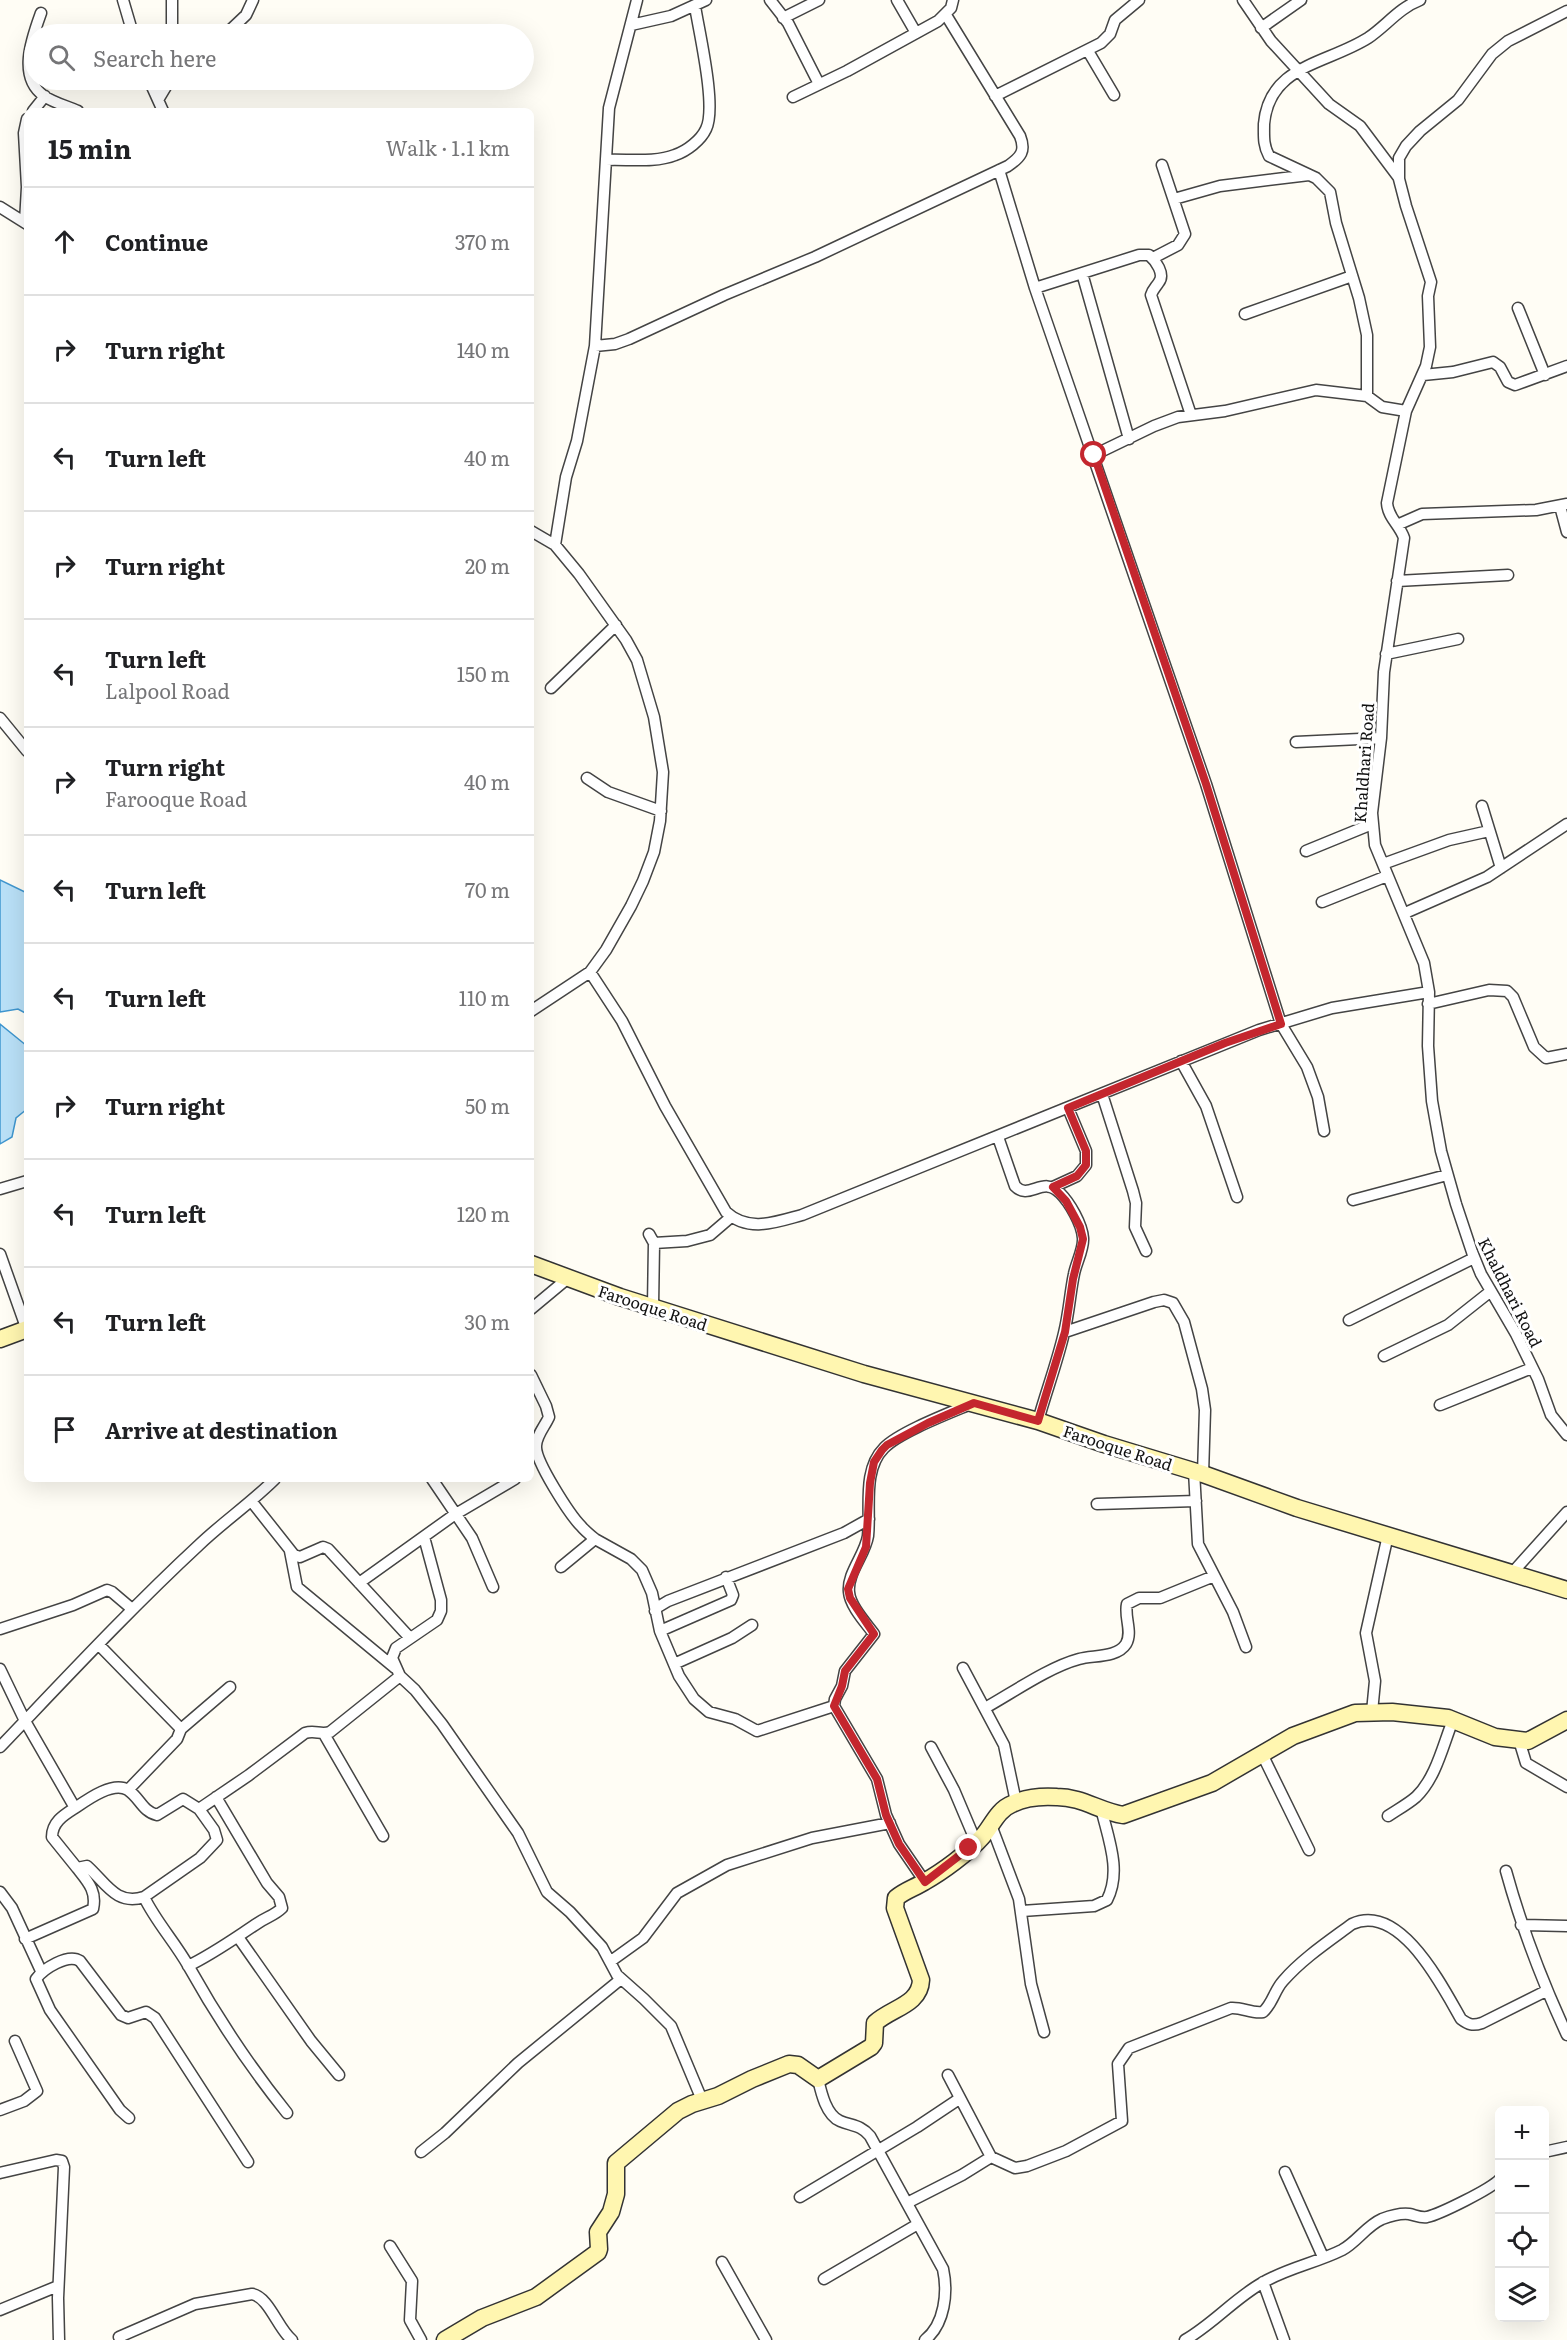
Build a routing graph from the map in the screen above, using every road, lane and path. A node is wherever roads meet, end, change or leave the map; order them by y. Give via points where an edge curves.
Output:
1 (123, 0) edge
2 (172, 0) edge
3 (253, 0) edge
4 (637, 0) edge
5 (705, 0) edge
6 (770, 0) edge
7 (819, 0) edge
8 (897, 0) edge
9 (953, 0) edge
10 (1139, 0) edge
11 (1244, 0) edge
12 (1301, 0) edge
13 (1412, 1) edge
14 (695, 6) junction
15 (1567, 11) edge
16 (41, 13) dead end
17 (946, 15) junction
18 (783, 18) junction
19 (38, 24) edge
20 (130, 24) edge
21 (172, 24) edge
22 (237, 24) edge
23 (632, 25) junction
24 (1261, 28) junction
25 (916, 33) junction
26 (1088, 51) junction
27 (1298, 70) junction
28 (819, 84) junction
29 (39, 90) edge
30 (154, 90) edge
31 (164, 90) edge
32 (1114, 95) dead end
33 (45, 96) junction
34 (995, 96) junction
35 (793, 97) dead end
36 (158, 100) junction
37 (35, 108) edge
38 (71, 108) edge
39 (162, 108) edge
40 (606, 160) junction
41 (1162, 165) dead end
42 (999, 170) junction
43 (1309, 175) junction
44 (1399, 178) junction
45 (1174, 199) junction
46 (3, 209) edge
47 (24, 222) edge
48 (1153, 258) junction
49 (1082, 273) junction
50 (1352, 276) junction
51 (1035, 288) junction
52 (1518, 308) dead end
53 (1245, 314) dead end
54 (595, 346) junction
55 (1567, 366) edge
56 (1423, 375) junction
57 (1545, 375) junction
58 (1367, 396) junction
59 (1406, 411) junction
60 (1191, 414) junction
61 (1129, 439) junction
62 (1094, 455) junction
63 (1563, 505) edge
64 (1397, 525) junction
65 (1567, 532) edge
66 (534, 533) edge
67 (555, 545) junction
68 (1508, 575) dead end
69 (1397, 581) junction
70 (616, 625) junction
71 (1458, 639) dead end
72 (1386, 654) junction
73 (551, 688) dead end
74 (0, 718) edge
75 (1381, 738) junction
76 (1296, 742) dead end
77 (24, 747) edge
78 (587, 778) dead end
79 (1482, 806) dead end
80 (661, 811) junction
81 (1372, 824) junction
82 (1567, 824) edge
83 (1489, 831) junction
84 (1306, 851) dead end
85 (1383, 864) junction
86 (1501, 868) junction
87 (1387, 876) junction
88 (1322, 902) dead end
89 (1405, 913) junction
90 (590, 972) junction
91 (1429, 992) junction
92 (1428, 1004) junction
93 (534, 1009) edge
94 (1281, 1024) junction
95 (1567, 1054) edge
96 (1181, 1061) junction
97 (1102, 1094) junction
98 (1068, 1108) junction
99 (1324, 1131) dead end
100 (998, 1137) junction
101 (1447, 1175) junction
102 (24, 1182) edge
103 (1053, 1187) junction
104 (0, 1189) edge
105 (1237, 1197) dead end
106 (1353, 1200) dead end
107 (731, 1216) junction
108 (1146, 1251) dead end
109 (0, 1254) edge
110 (1474, 1257) junction
111 (534, 1265) edge
112 (567, 1279) junction
113 (1491, 1291) junction
114 (534, 1306) edge
115 (653, 1307) junction
116 (1349, 1320) dead end
117 (24, 1321) edge
118 (24, 1330) edge
119 (1065, 1332) junction
120 (2, 1339) edge
121 (1384, 1356) dead end
122 (1533, 1368) junction
123 (534, 1381) edge
124 (974, 1403) junction
125 (1440, 1405) dead end
126 (1038, 1421) junction
127 (1567, 1435) edge
128 (536, 1467) edge
129 (1199, 1472) junction
130 (272, 1482) edge
131 (434, 1482) edge
132 (510, 1482) edge
133 (1196, 1501) junction
134 (252, 1502) junction
135 (1097, 1504) dead end
136 (1567, 1512) edge
137 (454, 1515) junction
138 (868, 1519) junction
139 (1388, 1535) junction
140 (424, 1537) junction
141 (595, 1539) junction
142 (290, 1550) junction
143 (561, 1567) dead end
144 (1512, 1573) junction
145 (1214, 1576) junction
146 (726, 1577) junction
147 (359, 1584) junction
148 (493, 1587) dead end
149 (1567, 1590) edge
150 (132, 1609) junction
151 (655, 1611) junction
152 (752, 1625) dead end
153 (0, 1629) edge
154 (660, 1631) junction
155 (410, 1638) junction
156 (99, 1645) junction
157 (1246, 1647) dead end
158 (674, 1664) junction
159 (963, 1668) dead end
160 (0, 1669) edge
161 (399, 1673) junction
162 (230, 1688) dead end
163 (834, 1706) junction
164 (985, 1708) junction
165 (1372, 1712) junction
166 (1453, 1720) junction
167 (1567, 1720) edge
168 (25, 1721) junction
169 (181, 1729) junction
170 (324, 1734) junction
171 (1519, 1740) junction
172 (0, 1747) edge
173 (931, 1747) dead end
174 (1262, 1754) junction
175 (1567, 1787) edge
176 (128, 1790) junction
177 (216, 1797) junction
178 (1016, 1802) junction
179 (75, 1808) junction
180 (1101, 1808) junction
181 (199, 1809) junction
182 (1388, 1816) dead end
183 (890, 1823) junction
184 (991, 1825) junction
185 (383, 1836) dead end
186 (976, 1842) junction
187 (1309, 1850) dead end
188 (77, 1868) junction
189 (1506, 1871) dead end
190 (925, 1882) junction
191 (0, 1892) edge
192 (144, 1897) junction
193 (1022, 1911) junction
194 (1521, 1925) junction
195 (1567, 1926) edge
196 (238, 1937) junction
197 (25, 1939) junction
198 (611, 1961) junction
199 (188, 1966) junction
200 (41, 1971) junction
201 (621, 1979) junction
202 (1546, 1991) junction
203 (1044, 2032) dead end
204 (1567, 2035) edge
205 (15, 2041) dead end
206 (339, 2075) dead end
207 (948, 2075) dead end
208 (818, 2079) junction
209 (959, 2099) junction
210 (702, 2100) junction
211 (0, 2110) edge
212 (287, 2113) dead end
213 (129, 2118) dead end
214 (1567, 2145) edge
215 (877, 2150) junction
216 (1549, 2151) edge
217 (421, 2152) dead end
218 (991, 2157) junction
219 (248, 2162) dead end
220 (1285, 2172) dead end
221 (0, 2173) edge
222 (1495, 2183) edge
223 (800, 2197) dead end
224 (907, 2203) junction
225 (918, 2224) junction
226 (390, 2246) dead end
227 (1323, 2258) junction
228 (722, 2262) dead end
229 (824, 2279) dead end
230 (1263, 2282) junction
231 (58, 2286) junction
232 (0, 2310) edge
233 (119, 2337) dead end
234 (59, 2340) edge
235 (292, 2340) edge
236 (421, 2340) edge
237 (444, 2340) edge
238 (766, 2340) edge
239 (925, 2340) edge
240 (1185, 2340) edge
241 (1284, 2340) edge

1 - 20 street
2 - 21 street
3 - 22 street
4 - 23 street
5 - 14 street
6 - 18 street
7 - 18 street
8 - 25 street
9 - 17 street
10 - 26 street via 1115,20 1106,39
11 - 24 street
12 - 24 street
13 - 27 street via 1367,39
14 - 23 street
14 - 40 street via 709,98 706,129 696,142 676,155
15 - 44 street via 1508,41 1492,54 1458,99 1406,146 1399,158
16 - 19 street
17 - 25 street
17 - 34 street
18 - 28 street
23 - 40 street via 613,90
24 - 27 street
25 - 28 street
26 - 32 street
26 - 34 street
27 - 43 street via 1273,94 1265,114 1263,138 1269,156
27 - 44 street via 1329,104 1360,126
28 - 35 street
29 - 33 street
30 - 36 street
31 - 36 street
33 - 37 street
33 - 38 street
34 - 42 street via 1023,144 1021,156
36 - 39 street
40 - 54 street
41 - 45 street
42 - 51 street
42 - 54 street via 629,339
43 - 45 street via 1220,186
43 - 50 street via 1330,192
44 - 56 street, Khaldhari Road via 1431,282 1430,346
45 - 48 street via 1184,225 1184,239 1172,250
46 - 47 street
48 - 49 street via 1139,255
48 - 60 street via 1161,280 1151,295
49 - 51 street
49 - 61 street
50 - 53 street
50 - 58 street via 1367,335
51 - 62 street
52 - 57 street
54 - 67 street
55 - 57 street
56 - 57 street via 1493,362 1511,384
56 - 59 street, Khaldhari Road
58 - 59 street via 1382,407
58 - 60 street via 1316,390 1225,411
59 - 64 street, Khaldhari Road via 1387,503
60 - 61 street
61 - 62 street
62 - 94 street via 1206,784
63 - 64 street via 1536,510 1422,514
63 - 65 street
64 - 69 street, Khaldhari Road via 1404,538
66 - 67 street
67 - 70 street
68 - 69 street
69 - 72 street, Khaldhari Road
70 - 73 street
70 - 80 street via 637,660 654,717 663,772
71 - 72 street
72 - 75 street, Khaldhari Road
74 - 77 street
75 - 76 street
75 - 81 street, Khaldhari Road
78 - 80 street via 608,792
79 - 83 street
80 - 90 street via 654,852 643,881
81 - 84 street
81 - 85 street, Khaldhari Road
82 - 86 street
83 - 85 street via 1449,840
83 - 86 street
85 - 87 street, Khaldhari Road
86 - 89 street
87 - 88 street
87 - 89 street, Khaldhari Road
89 - 91 street, Khaldhari Road via 1424,963
90 - 93 street
90 - 107 street via 622,1021 665,1106
91 - 92 street, Khaldhari Road
91 - 94 street via 1332,1008
92 - 95 street via 1489,990 1507,991 1539,1054 1546,1058
92 - 101 street, Khaldhari Road via 1432,1101
94 - 96 street
94 - 99 street via 1307,1067
96 - 97 street
96 - 105 street via 1214,1125
97 - 98 street
97 - 108 street via 1136,1203 1135,1227
98 - 100 street
98 - 103 street via 1086,1151 1086,1165 1077,1176
100 - 103 street via 1015,1186 1025,1192 1042,1185
100 - 107 street via 802,1215 774,1223 749,1224
101 - 106 street
101 - 110 street, Khaldhari Road
102 - 104 street
103 - 119 street via 1066,1201 1083,1239
107 - 115 street via 710,1235 687,1241 652,1238
109 - 117 street
110 - 113 street, Khaldhari Road
110 - 116 street
111 - 112 street, Farooque Road
112 - 114 street
112 - 115 street, Farooque Road
113 - 121 street via 1448,1325
113 - 122 street, Khaldhari Road
115 - 124 street, Farooque Road via 864,1374
118 - 120 street
119 - 126 street
119 - 129 street via 1154,1302 1164,1300 1173,1304 1184,1323 1202,1389 1205,1410
122 - 125 street
122 - 127 street, Khaldhari Road via 1551,1415
123 - 128 street via 549,1417 535,1444
124 - 126 street, Farooque Road
124 - 138 street via 928,1423 882,1450 874,1462
126 - 129 street, Farooque Road
128 - 141 street
129 - 133 street
129 - 139 street, Farooque Road via 1297,1508
130 - 134 street
131 - 137 street
132 - 137 street
133 - 135 street
133 - 145 street via 1198,1544
134 - 142 street
134 - 150 street via 200,1543
136 - 144 street
137 - 140 street
137 - 148 street via 472,1538
138 - 146 street via 850,1530
138 - 163 street via 866,1547 848,1589 874,1634 845,1671
139 - 144 street, Farooque Road
139 - 165 street via 1366,1633 1375,1681
140 - 147 street
140 - 155 street via 441,1611 437,1620
141 - 143 street
141 - 151 street via 631,1559 642,1570
142 - 147 street via 300,1557 323,1547 328,1549
142 - 161 street via 297,1587
144 - 149 street, Farooque Road
145 - 157 street
145 - 164 street via 1160,1598 1133,1600 1125,1610 1129,1638 1123,1648 1072,1661
146 - 151 street via 668,1601
146 - 154 street via 734,1595 731,1600
147 - 155 street
150 - 153 street via 107,1590
150 - 156 street
151 - 154 street
152 - 158 street
154 - 158 street
155 - 161 street via 396,1648 392,1658
156 - 168 street
156 - 169 street
158 - 163 street via 685,1687 709,1712 735,1719 757,1731
159 - 164 street
160 - 168 street
161 - 170 street
161 - 198 street via 518,1833 547,1892 570,1912
162 - 169 street
163 - 183 street via 877,1779
164 - 178 street via 1005,1745
165 - 166 street
165 - 174 street via 1335,1718
166 - 171 street via 1495,1737
166 - 182 street via 1422,1790
167 - 171 street via 1528,1741
168 - 172 street
168 - 179 street
169 - 176 street via 177,1739
170 - 177 street via 306,1733
170 - 185 street
171 - 175 street via 1526,1763
173 - 186 street
174 - 180 street via 1212,1783 1160,1803 1123,1815
174 - 187 street
176 - 179 street via 110,1789
176 - 181 street via 149,1813 157,1815 183,1799
177 - 181 street
177 - 196 street via 283,1904 275,1916
178 - 180 street via 1058,1797
178 - 184 street via 1002,1810
179 - 188 street via 58,1820 52,1832
180 - 193 street via 1114,1865 1114,1881 1107,1900 1094,1906
181 - 192 street via 217,1840 200,1858
183 - 190 street
183 - 198 street via 812,1838 727,1864 677,1893 643,1938
184 - 186 street
184 - 193 street
186 - 190 street
188 - 192 street via 87,1866 120,1898 132,1901
188 - 197 street via 93,1889 93,1909
189 - 194 street
190 - 208 street via 896,1898 894,1908 921,1980 919,1993 875,2023 871,2048
191 - 197 street via 12,1908
192 - 199 street
193 - 203 street via 1025,1953
194 - 195 street
194 - 202 street
196 - 199 street
196 - 206 street via 311,2042
197 - 200 street
198 - 201 street
199 - 212 street via 244,2055
200 - 213 street via 36,1979 50,2010
200 - 219 street via 75,1958 121,2015 128,2018 151,2014
201 - 210 street via 671,2026
201 - 217 street via 518,2063
202 - 204 street
202 - 218 street via 1482,2023 1468,2025 1433,1971 1399,1932 1373,1919 1362,1919 1292,1972 1263,2013 1231,2008 1129,2048 1118,2064 1122,2121 1066,2151 1027,2166 1015,2168
205 - 211 street via 38,2091 24,2102
207 - 209 street
208 - 210 street via 798,2065 789,2064 718,2097
208 - 215 street via 832,2115 865,2130
209 - 215 street
209 - 218 street
210 - 237 street via 678,2111 616,2163 616,2194 611,2212 598,2232 598,2252 536,2297 482,2318
214 - 216 street
215 - 223 street
215 - 224 street
218 - 224 street
220 - 227 street
221 - 231 street via 62,2161
222 - 227 street via 1429,2216 1406,2214 1382,2219 1353,2243
224 - 225 street
225 - 229 street
225 - 239 street via 943,2269 946,2283 936,2326
226 - 236 street via 412,2281 410,2320
227 - 230 street
228 - 238 street
230 - 240 street
230 - 241 street
231 - 232 street
231 - 234 street
233 - 235 street via 195,2304 252,2294 263,2300

